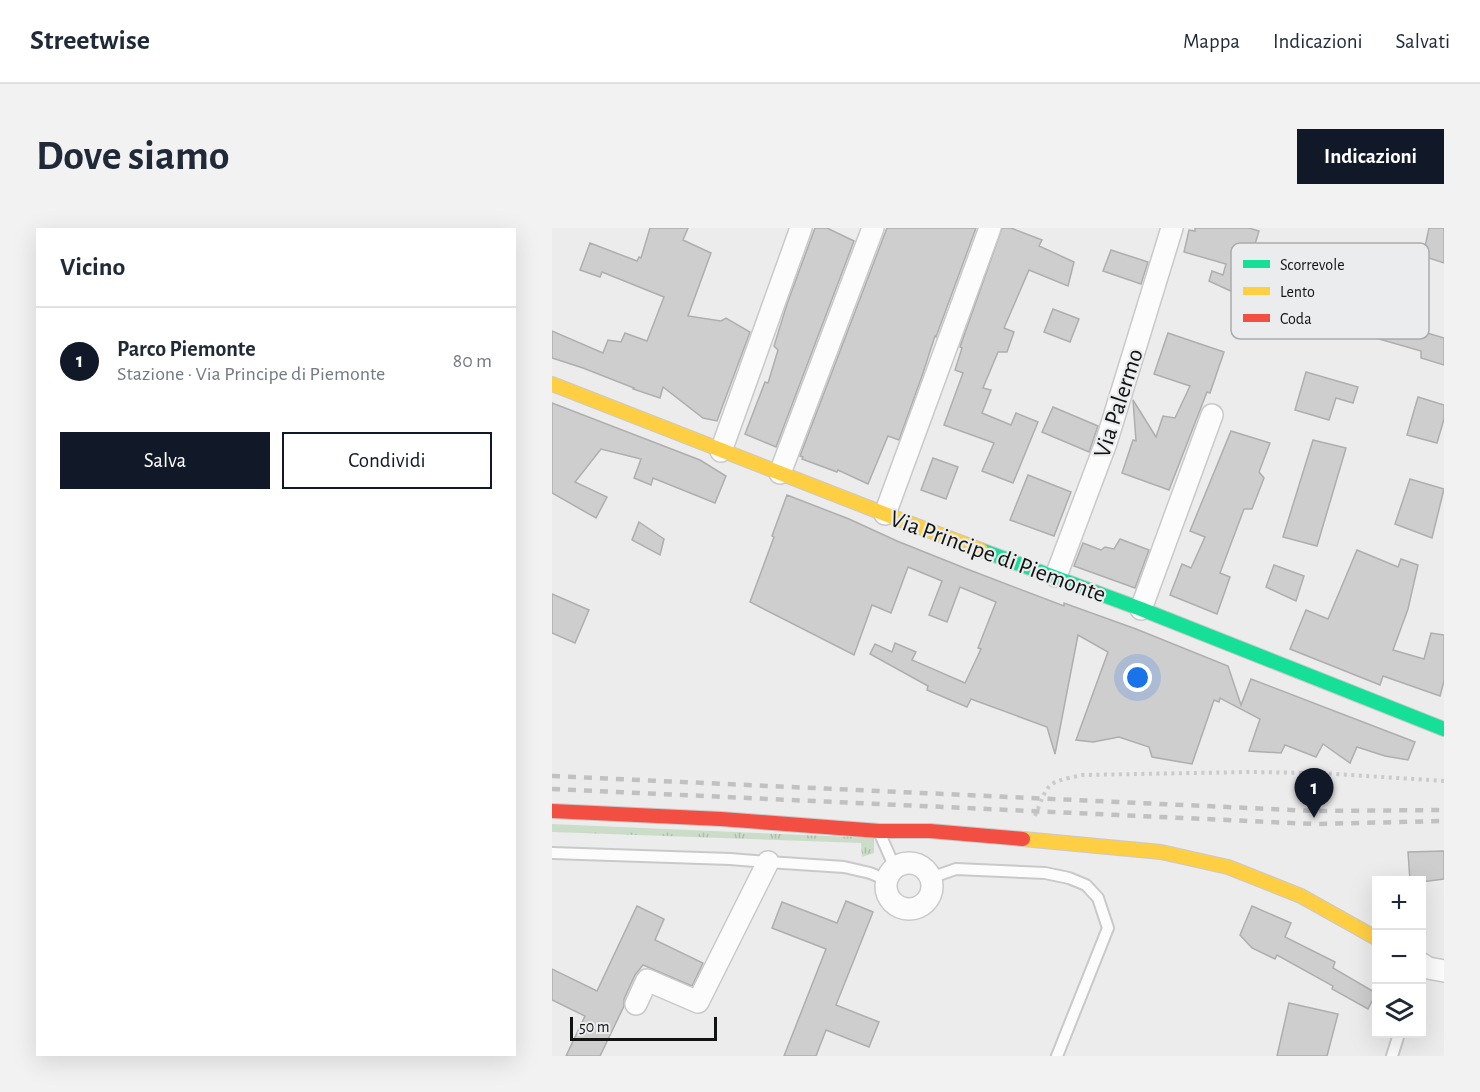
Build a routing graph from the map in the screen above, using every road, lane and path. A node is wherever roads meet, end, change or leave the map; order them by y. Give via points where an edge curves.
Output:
1 (801, 228) edge
2 (873, 228) edge
3 (990, 228) edge
4 (1172, 228) edge
5 (552, 384) edge
6 (1212, 415) dead end
7 (721, 451) junction
8 (780, 473) junction
9 (885, 513) junction
10 (1056, 576) junction
11 (1141, 609) junction
12 (1444, 729) edge
13 (1444, 781) edge
14 (552, 811) edge
15 (1033, 819) dead end
16 (879, 831) junction
17 (930, 831) junction
18 (552, 853) edge
19 (768, 862) junction
20 (925, 872) junction
21 (891, 874) junction
22 (1372, 935) edge
23 (636, 1004) dead end
24 (1398, 1038) edge
25 (1057, 1056) edge
26 (1392, 1056) edge

1 - 7 street
2 - 8 street
3 - 9 street
4 - 10 street, Via Palermo via 1107,444
5 - 7 street, Via Principe di Piemonte
6 - 11 street
7 - 8 street, Via Principe di Piemonte
8 - 9 street, Via Principe di Piemonte
9 - 10 street, Via Principe di Piemonte
10 - 11 street, Via Principe di Piemonte
11 - 12 street, Via Principe di Piemonte
13 - 15 path via 1321,773 1082,775 1047,787
14 - 16 street
16 - 17 street
16 - 21 lane
17 - 20 street
17 - 22 street via 1161,852 1228,867 1301,896
18 - 19 lane
19 - 21 lane
19 - 23 street via 698,1002 647,980
20 - 21 street via 908,863
20 - 21 street via 932,885 928,898 924,904 910,909 891,900 886,887
20 - 25 lane via 956,869 1045,873 1086,885 1098,898 1108,928
24 - 26 lane

